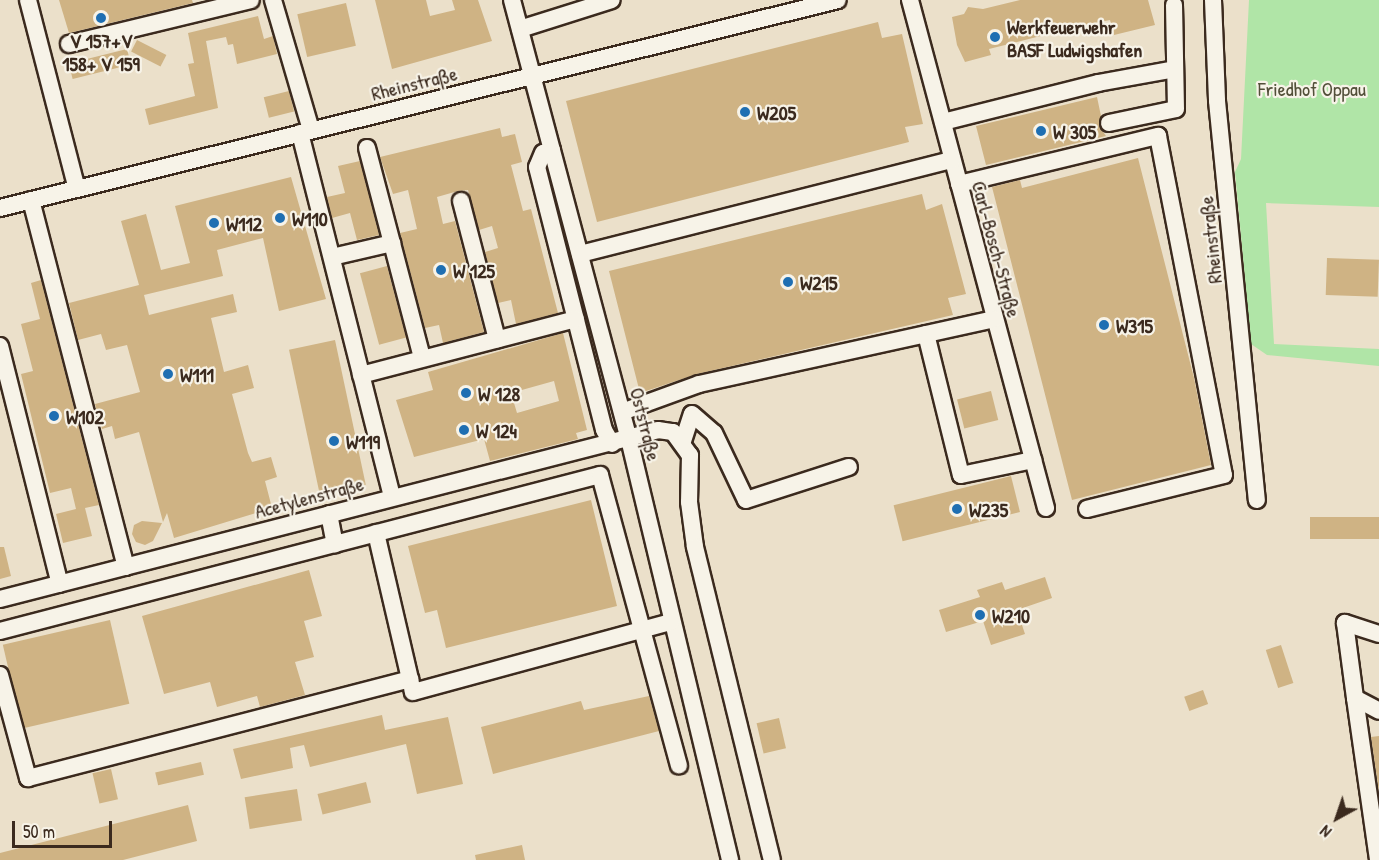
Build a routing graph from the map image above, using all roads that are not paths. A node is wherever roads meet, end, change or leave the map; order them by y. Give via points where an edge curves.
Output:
1 (28, 0) edge
2 (251, 0) edge
3 (273, 0) edge
4 (512, 0) edge
5 (612, 0) edge
6 (838, 0) edge
7 (910, 0) edge
8 (1213, 0) edge
9 (1174, 4) dead end
10 (212, 5) edge
11 (520, 29) junction
12 (69, 44) dead end
13 (1175, 69) junction
14 (531, 75) junction
15 (943, 122) junction
16 (1109, 123) dead end
17 (306, 132) junction
18 (367, 148) dead end
19 (552, 150) junction
20 (952, 160) junction
21 (959, 184) junction
22 (77, 189) junction
23 (31, 200) junction
24 (461, 201) dead end
25 (0, 208) edge
26 (392, 243) junction
27 (580, 254) junction
28 (332, 257) junction
29 (576, 319) junction
30 (994, 319) junction
31 (926, 334) junction
32 (497, 339) junction
33 (0, 346) edge
34 (422, 358) junction
35 (361, 375) junction
36 (685, 390) junction
37 (622, 412) junction
38 (692, 414) junction
39 (629, 439) junction
40 (683, 441) junction
41 (612, 444) junction
42 (1033, 460) junction
43 (849, 467) dead end
44 (392, 497) junction
45 (1257, 500) dead end
46 (1046, 508) dead end
47 (1087, 509) dead end
48 (329, 514) junction
49 (376, 533) junction
50 (335, 544) junction
51 (126, 567) junction
52 (60, 584) junction
53 (0, 599) edge
54 (671, 622) junction
55 (642, 630) junction
56 (0, 631) edge
57 (1379, 634) edge
58 (0, 675) edge
59 (410, 679) junction
60 (1355, 698) junction
61 (1379, 711) edge
62 (679, 765) dead end
63 (730, 860) edge
64 (772, 860) edge
65 (1378, 860) edge

1 - 22 street
2 - 10 street
3 - 17 street
4 - 11 street, Oststraße
5 - 11 street
6 - 14 street, Rheinstraße
7 - 15 street, Carl-Bosch-Straße
8 - 45 street, Rheinstraße via 1217,100
9 - 13 street
10 - 12 street
11 - 14 street, Oststraße
13 - 15 street via 1098,83
13 - 16 street via 1176,109
14 - 17 street, Rheinstraße
14 - 19 street, Oststraße
15 - 20 street, Carl-Bosch-Straße
17 - 22 street, Rheinstraße
17 - 28 street
18 - 26 street
19 - 27 street, Oststraße
19 - 29 street via 543,153 537,167
20 - 21 street, Carl-Bosch-Straße
20 - 27 street
21 - 30 street, Carl-Bosch-Straße
21 - 47 street via 1158,136 1224,475
22 - 23 street, Rheinstraße
23 - 25 street, Rheinstraße
23 - 51 street
24 - 32 street
26 - 28 street
26 - 34 street
27 - 37 street, Oststraße
28 - 35 street
29 - 32 street
29 - 41 street via 604,430
30 - 31 street
30 - 42 street, Carl-Bosch-Straße
31 - 36 street
31 - 42 street via 961,475
32 - 34 street
33 - 52 street
34 - 35 street
35 - 44 street
36 - 37 street
36 - 38 street
37 - 39 street, Oststraße
38 - 40 street
38 - 43 street via 714,432 746,500
39 - 40 street, Acetylenstraße via 658,430 673,432
39 - 41 street, Acetylenstraße
39 - 54 street, Oststraße
40 - 64 street via 690,455 688,502 694,547
41 - 44 street, Acetylenstraße
42 - 46 street, Carl-Bosch-Straße
44 - 48 street, Acetylenstraße
48 - 50 street
48 - 51 street, Acetylenstraße
49 - 50 street
49 - 55 street via 600,476
49 - 59 street
50 - 56 street
51 - 52 street, Acetylenstraße
52 - 53 street, Acetylenstraße
54 - 55 street
54 - 63 street, Oststraße
55 - 59 street via 413,692
55 - 62 street
57 - 60 street via 1345,623
58 - 59 street via 28,778
60 - 61 street
60 - 65 street

